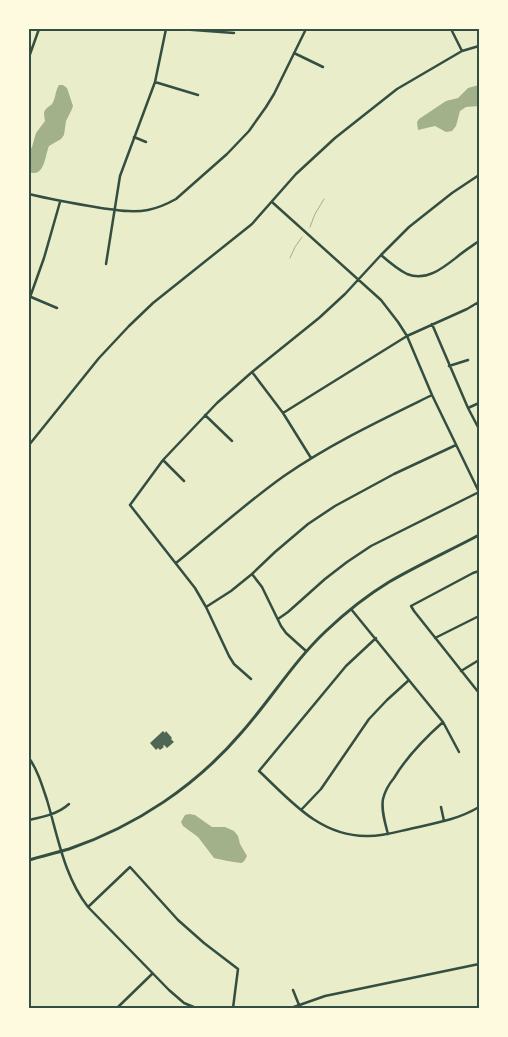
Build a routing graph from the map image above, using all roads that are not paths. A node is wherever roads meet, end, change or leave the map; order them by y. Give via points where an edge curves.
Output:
1 (40, 29) edge
2 (166, 29) edge
3 (180, 29) edge
4 (306, 29) edge
5 (451, 29) edge
6 (234, 33) dead end
7 (479, 46) edge
8 (462, 51) junction
9 (294, 53) junction
10 (29, 57) edge
11 (323, 68) dead end
12 (155, 82) junction
13 (198, 95) dead end
14 (134, 137) junction
15 (146, 142) dead end
16 (479, 175) edge
17 (29, 194) edge
18 (60, 202) junction
19 (272, 202) junction
20 (115, 210) junction
21 (479, 241) edge
22 (381, 255) junction
23 (106, 264) dead end
24 (412, 276) junction
25 (358, 279) junction
26 (410, 281) dead end
27 (30, 298) edge
28 (478, 304) edge
29 (57, 308) dead end
30 (432, 324) junction
31 (407, 336) junction
32 (468, 360) dead end
33 (449, 366) junction
34 (252, 372) junction
35 (432, 395) junction
36 (479, 403) edge
37 (468, 408) junction
38 (283, 413) junction
39 (205, 415) junction
40 (479, 429) edge
41 (232, 441) dead end
42 (456, 444) junction
43 (29, 445) edge
44 (311, 458) junction
45 (163, 460) junction
46 (184, 481) dead end
47 (479, 492) edge
48 (479, 536) edge
49 (176, 564) junction
50 (479, 571) edge
51 (252, 574) junction
52 (206, 607) junction
53 (351, 609) junction
54 (479, 616) edge
55 (278, 619) junction
56 (376, 638) junction
57 (435, 638) junction
58 (306, 651) junction
59 (479, 660) edge
60 (461, 671) junction
61 (251, 679) dead end
62 (409, 680) junction
63 (479, 693) edge
64 (443, 722) junction
65 (459, 752) dead end
66 (29, 758) edge
67 (69, 804) dead end
68 (441, 807) dead end
69 (479, 807) edge
70 (301, 810) junction
71 (51, 814) junction
72 (29, 820) edge
73 (444, 821) junction
74 (388, 834) junction
75 (62, 851) junction
76 (29, 860) edge
77 (88, 907) junction
78 (479, 964) edge
79 (152, 974) junction
80 (293, 990) dead end
81 (299, 1005) junction
82 (117, 1008) edge
83 (196, 1008) edge
84 (233, 1008) edge
85 (291, 1008) edge

1 - 10 street
2 - 12 street
3 - 6 street
4 - 9 street
5 - 8 street
7 - 8 street
8 - 19 street via 397,89 351,125 315,156
9 - 11 street
9 - 20 street via 266,107 249,131 183,194 148,210
12 - 13 street
12 - 14 street
14 - 15 street
14 - 20 street via 120,176
16 - 22 street via 424,214
17 - 18 street
18 - 20 street
18 - 27 street
19 - 25 street
19 - 43 street via 252,224 129,326
20 - 23 street
21 - 24 street via 439,271
22 - 24 street
22 - 25 street
24 - 26 street
25 - 31 street via 381,300
25 - 34 street via 319,318
27 - 29 street
28 - 30 street
30 - 31 street
30 - 33 street
31 - 35 street
31 - 38 street
32 - 33 street
33 - 37 street
34 - 38 street
34 - 39 street
35 - 42 street
35 - 44 street
36 - 37 street
37 - 40 street
38 - 44 street
39 - 41 street
39 - 45 street
42 - 47 street
42 - 51 street via 334,506 308,524
44 - 49 street via 261,494
45 - 46 street
45 - 49 street via 130,505
47 - 55 street via 371,546
48 - 53 street via 389,582
49 - 52 street
50 - 57 street via 411,606
51 - 52 street
51 - 55 street
52 - 61 street via 234,664
53 - 56 street
53 - 58 street
54 - 57 street
55 - 58 street via 286,633
56 - 62 street
56 - 70 street via 346,666 259,770
57 - 60 street
58 - 75 street via 244,731 192,782 118,829
59 - 60 street
60 - 63 street
62 - 64 street
62 - 70 street via 369,719 321,789
64 - 65 street
64 - 74 street via 411,753 388,788 382,807
66 - 71 street
67 - 71 street
68 - 73 street
69 - 73 street
70 - 74 street via 323,826 347,834 366,837
71 - 72 street
71 - 75 street
73 - 74 street
75 - 76 street
75 - 77 street via 73,884
77 - 79 street
77 - 84 street via 130,868 191,932 238,969
78 - 81 street via 325,996
79 - 82 street
79 - 83 street via 184,1003
80 - 81 street
81 - 85 street

